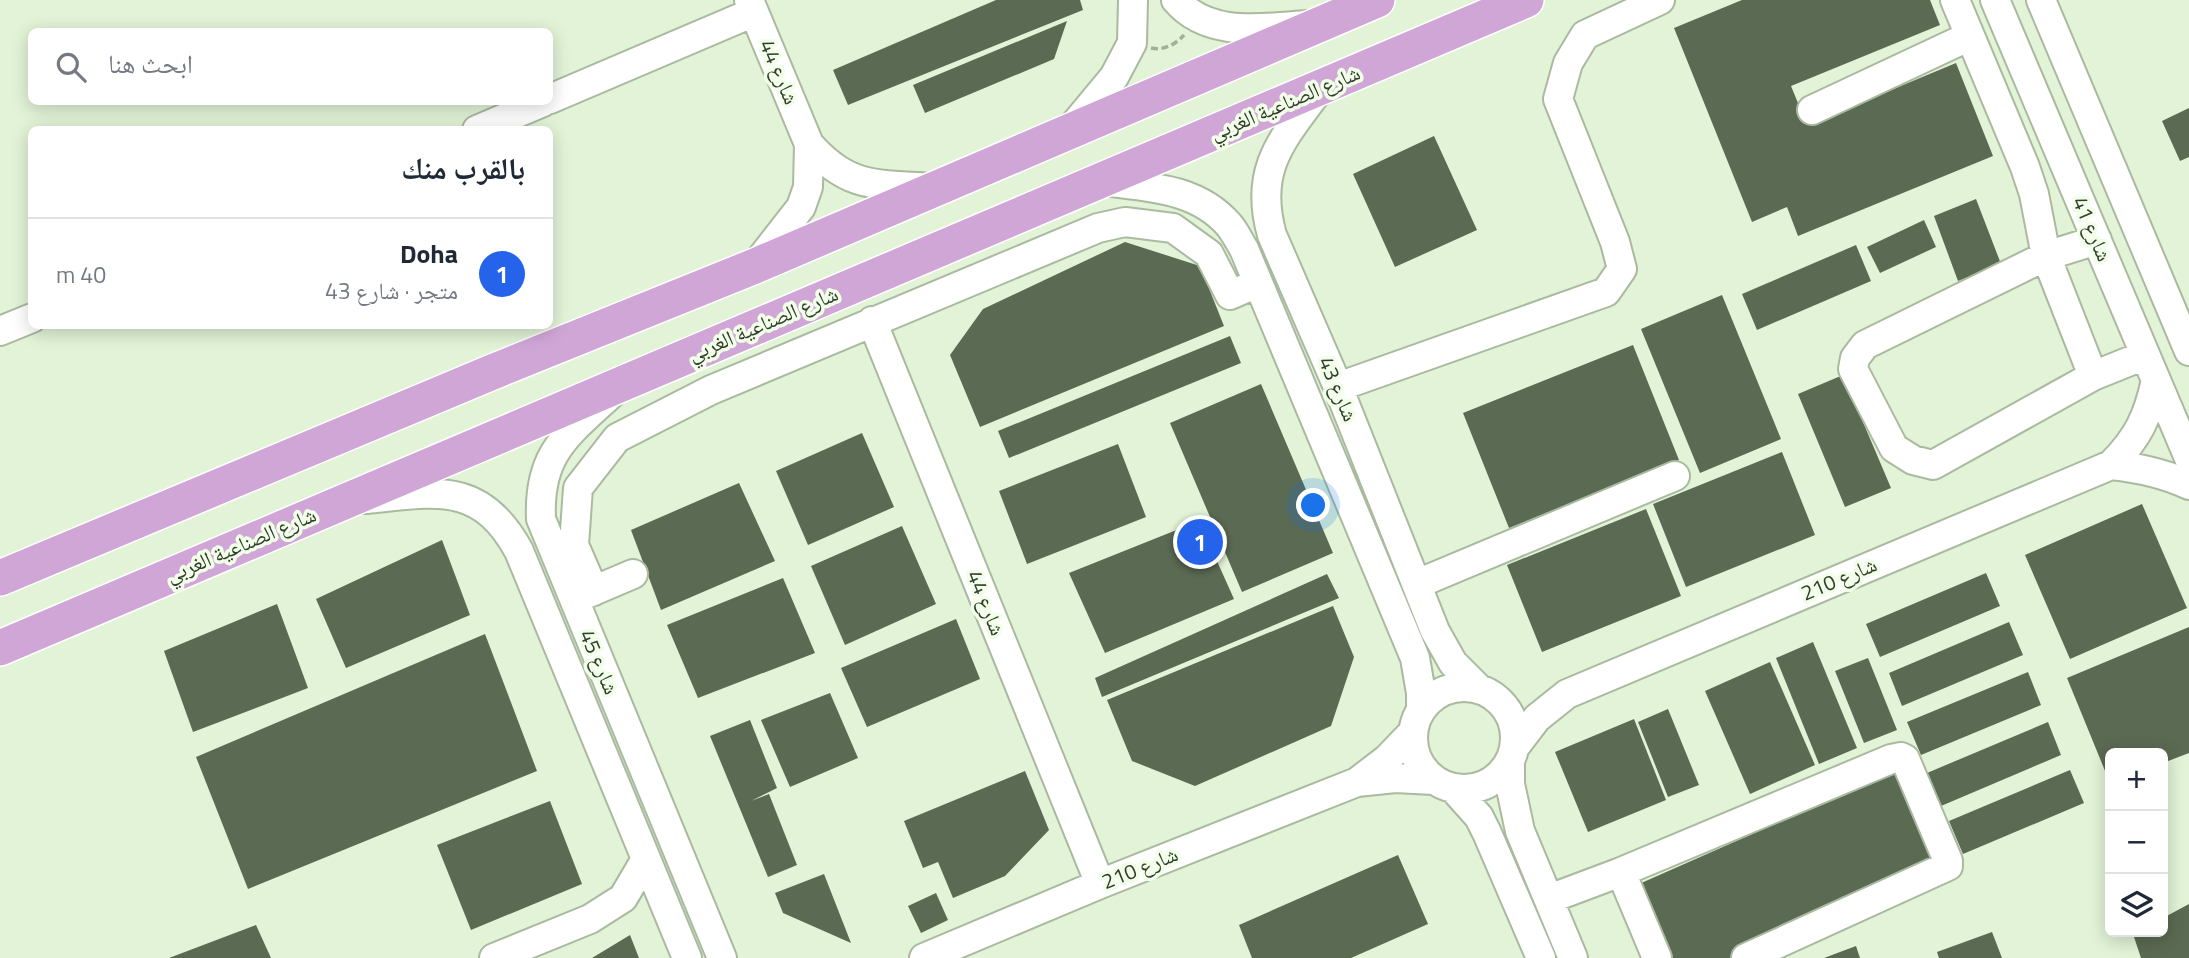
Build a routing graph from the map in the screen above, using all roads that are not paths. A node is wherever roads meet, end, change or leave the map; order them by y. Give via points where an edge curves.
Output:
1 (1133, 0) edge
2 (1176, 0) edge
3 (1377, 0) edge
4 (1526, 0) edge
5 (1660, 0) edge
6 (1955, 0) edge
7 (1995, 0) edge
8 (2041, 0) edge
9 (752, 6) edge
10 (1317, 25) junction
11 (1970, 36) junction
12 (1321, 87) junction
13 (553, 98) edge
14 (536, 105) edge
15 (1812, 110) dead end
16 (486, 126) edge
17 (1070, 130) junction
18 (809, 144) junction
19 (1103, 181) junction
20 (936, 188) junction
21 (2097, 240) junction
22 (2046, 256) junction
23 (755, 266) junction
24 (1258, 283) junction
25 (28, 320) edge
26 (872, 321) junction
27 (0, 331) edge
28 (2187, 345) edge
29 (2151, 368) junction
30 (2093, 376) junction
31 (622, 383) junction
32 (1338, 387) junction
33 (2189, 458) edge
34 (2111, 465) junction
35 (1675, 475) dead end
36 (2189, 485) edge
37 (344, 501) junction
38 (633, 574) dead end
39 (0, 578) edge
40 (1417, 584) junction
41 (583, 595) junction
42 (0, 648) edge
43 (1486, 692) junction
44 (1567, 694) junction
45 (1417, 721) junction
46 (1512, 754) junction
47 (1357, 782) junction
48 (1444, 784) junction
49 (646, 859) junction
50 (1621, 872) junction
51 (1100, 884) junction
52 (1549, 899) junction
53 (494, 958) edge
54 (687, 958) edge
55 (722, 958) edge
56 (924, 958) edge
57 (1541, 958) edge
58 (1573, 958) edge
59 (1657, 958) edge
60 (1746, 958) edge

1 - 17 street via 1132,43 1114,77
2 - 10 street via 1198,18 1216,25
3 - 10 main road
4 - 12 main road, شارع الصناعية الغربي
5 - 32 street via 1585,35 1568,63 1558,99 1622,269 1606,292
6 - 11 street
7 - 21 street, شارع 41
8 - 28 street, شارع 41
9 - 13 street
9 - 18 street, شارع 44
10 - 17 main road
11 - 15 street
11 - 22 street via 2025,167
12 - 19 main road, شارع الصناعية الغربي
12 - 32 street, شارع 43 via 1273,159 1265,191 1266,214
14 - 16 street
17 - 20 main road
18 - 20 street, شارع 44 via 840,173 859,181
18 - 23 street, شارع 44 via 808,187 801,206
19 - 24 street, شارع 43 via 1168,190 1213,209 1231,226
19 - 31 main road, شارع الصناعية الغربي
20 - 23 main road
21 - 22 street
21 - 29 street, شارع 41
22 - 30 street
22 - 30 street via 1865,345 1853,369 1894,448 1933,465
23 - 39 main road
24 - 26 street via 1230,295 1209,254 1173,228 1125,222 1098,228
24 - 45 street, شارع 43 via 1415,658 1420,684
25 - 27 street
26 - 41 street via 711,390 617,438 578,488 575,545
26 - 51 street, شارع 44
29 - 30 street
29 - 33 street, شارع 41
29 - 34 street, شارع 210 via 2151,404 2128,448
31 - 37 main road, شارع الصناعية الغربي
31 - 41 street, شارع 45 via 558,447 545,470 540,494 541,519
32 - 40 street, شارع 43
34 - 36 street via 2158,473
34 - 44 street, شارع 210
35 - 40 street
37 - 42 main road, شارع الصناعية الغربي
37 - 49 street, شارع 45 via 443,494 470,500 492,512 509,532
38 - 41 street
40 - 43 street, شارع 43 via 1444,648 1465,677
41 - 55 street, شارع 45
43 - 44 street, شارع 210 via 1530,698
43 - 45 street via 1465,686 1440,692 1429,700
43 - 46 street via 1503,704 1514,725
44 - 46 street, شارع 210 via 1537,718
45 - 47 street, شارع 210 via 1387,759
45 - 48 street via 1415,754 1426,772
46 - 48 street via 1504,770 1487,784 1476,788
46 - 52 street via 1510,785 1520,831
47 - 48 street, شارع 210 via 1395,779
47 - 51 street, شارع 210
48 - 57 street via 1468,802 1487,833
49 - 53 street via 623,898 590,919
49 - 54 street, شارع 45
50 - 52 street
50 - 59 street
50 - 60 street via 1891,759 1905,759 1948,866
51 - 56 street, شارع 210
52 - 58 street

